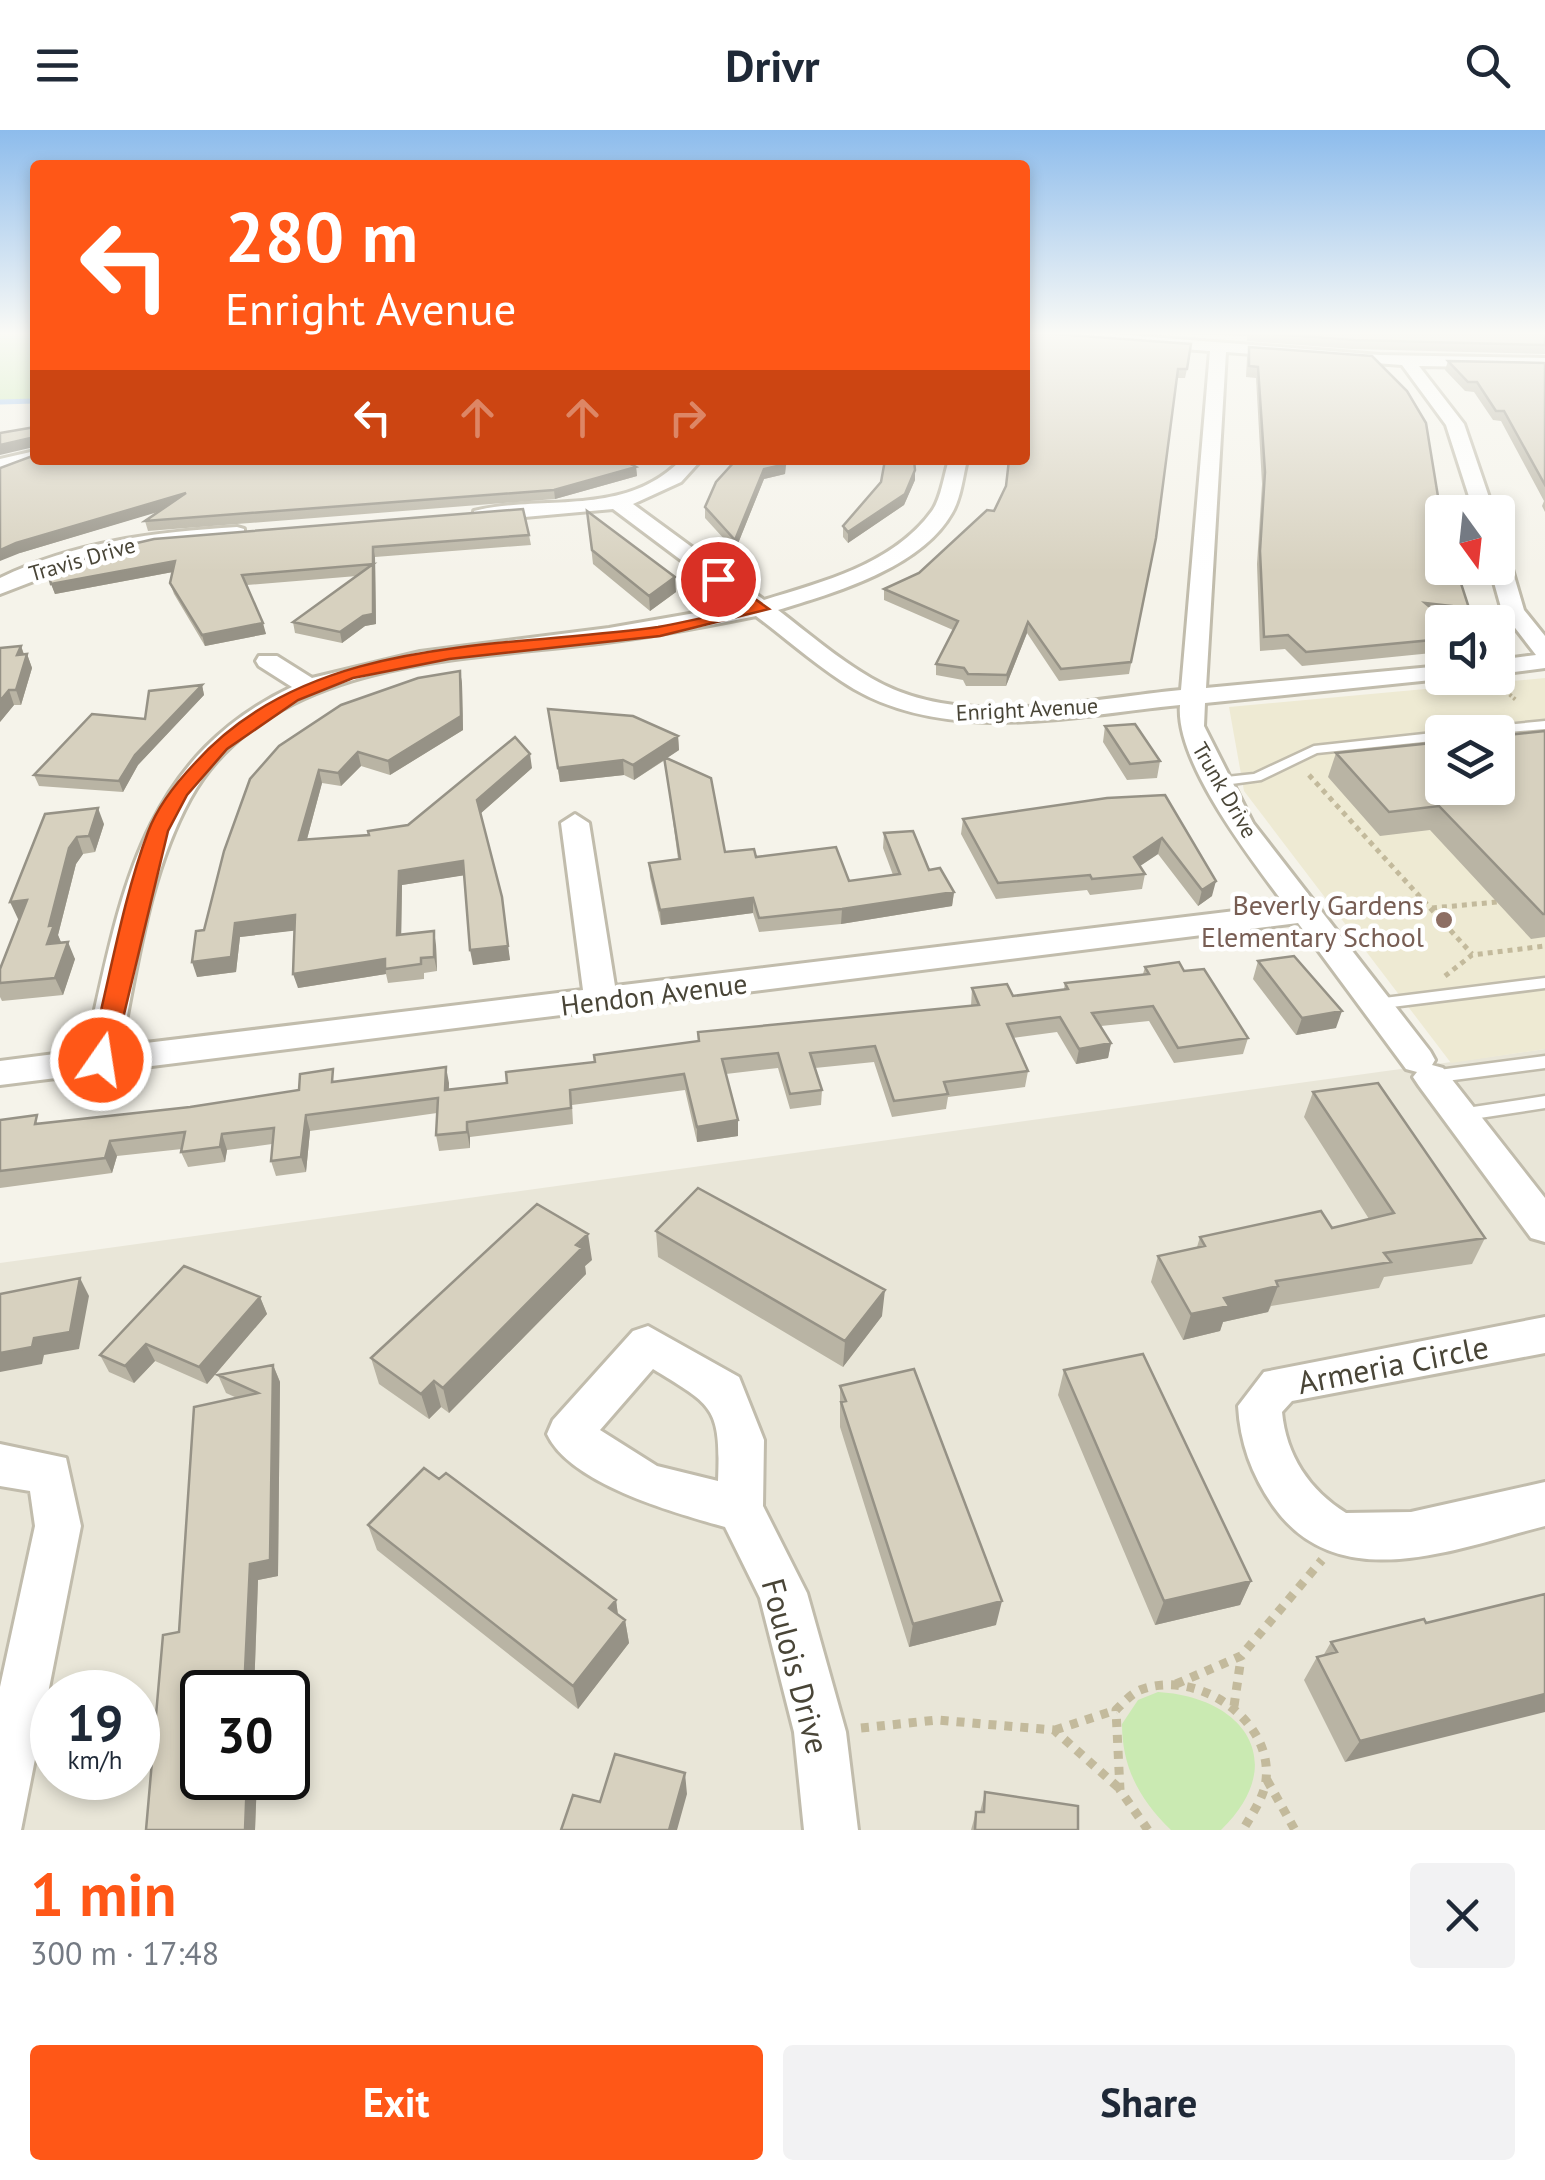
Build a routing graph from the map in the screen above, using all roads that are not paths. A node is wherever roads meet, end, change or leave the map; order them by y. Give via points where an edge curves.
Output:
1 (1213, 413) edge
2 (1447, 413) edge
3 (30, 458) edge
4 (0, 464) edge
5 (687, 465) edge
6 (957, 465) edge
7 (1478, 495) edge
8 (617, 502) junction
9 (459, 517) edge
10 (266, 531) edge
11 (1506, 585) edge
12 (0, 587) edge
13 (761, 609) junction
14 (1545, 651) edge
15 (268, 662) dead end
16 (1545, 662) edge
17 (1515, 670) edge
18 (1425, 681) edge
19 (310, 688) junction
20 (1190, 696) junction
21 (1545, 725) edge
22 (1515, 728) edge
23 (1425, 738) edge
24 (1218, 782) junction
25 (575, 823) dead end
26 (1308, 912) junction
27 (1545, 983) edge
28 (602, 1000) junction
29 (1376, 1004) junction
30 (101, 1060) junction
31 (1545, 1062) edge
32 (1425, 1069) junction
33 (0, 1072) edge
34 (1545, 1102) edge
35 (1460, 1115) junction
36 (1545, 1227) edge
37 (1545, 1335) edge
38 (0, 1465) edge
39 (1545, 1504) edge
40 (740, 1509) dead end
41 (0, 1815) edge
42 (831, 1830) edge

1 - 20 street, Trunk Drive
2 - 7 street
3 - 4 street
5 - 8 street via 671,480
6 - 13 street via 954,492 942,513 904,548 846,580
8 - 9 street
8 - 13 street, Enright Avenue
10 - 12 street, Travis Drive via 120,546
11 - 14 street via 1513,611
13 - 19 street via 660,631 449,654
13 - 20 street, Enright Avenue via 861,683 941,713 1009,714
15 - 19 street
16 - 17 street
18 - 20 street, Enright Avenue
19 - 30 street via 221,745 178,793 158,831
20 - 24 street, Trunk Drive via 1190,726
21 - 22 lane
23 - 24 lane via 1314,750 1257,777
24 - 26 street, Trunk Drive via 1240,825
25 - 28 street
26 - 28 street, Hendon Avenue
26 - 29 street, Trunk Drive
27 - 29 lane
28 - 30 street, Hendon Avenue
29 - 32 street, Trunk Drive
30 - 33 street, Hendon Avenue
31 - 32 lane
32 - 35 street, Trunk Drive
34 - 35 lane
35 - 36 street, Trunk Drive
37 - 39 street, Armeria Circle via 1279,1386 1260,1406 1261,1438 1276,1473 1309,1516 1341,1535 1373,1540
38 - 41 street via 50,1473 58,1526
40 - 42 street, Foulois Drive via 783,1593 820,1732

